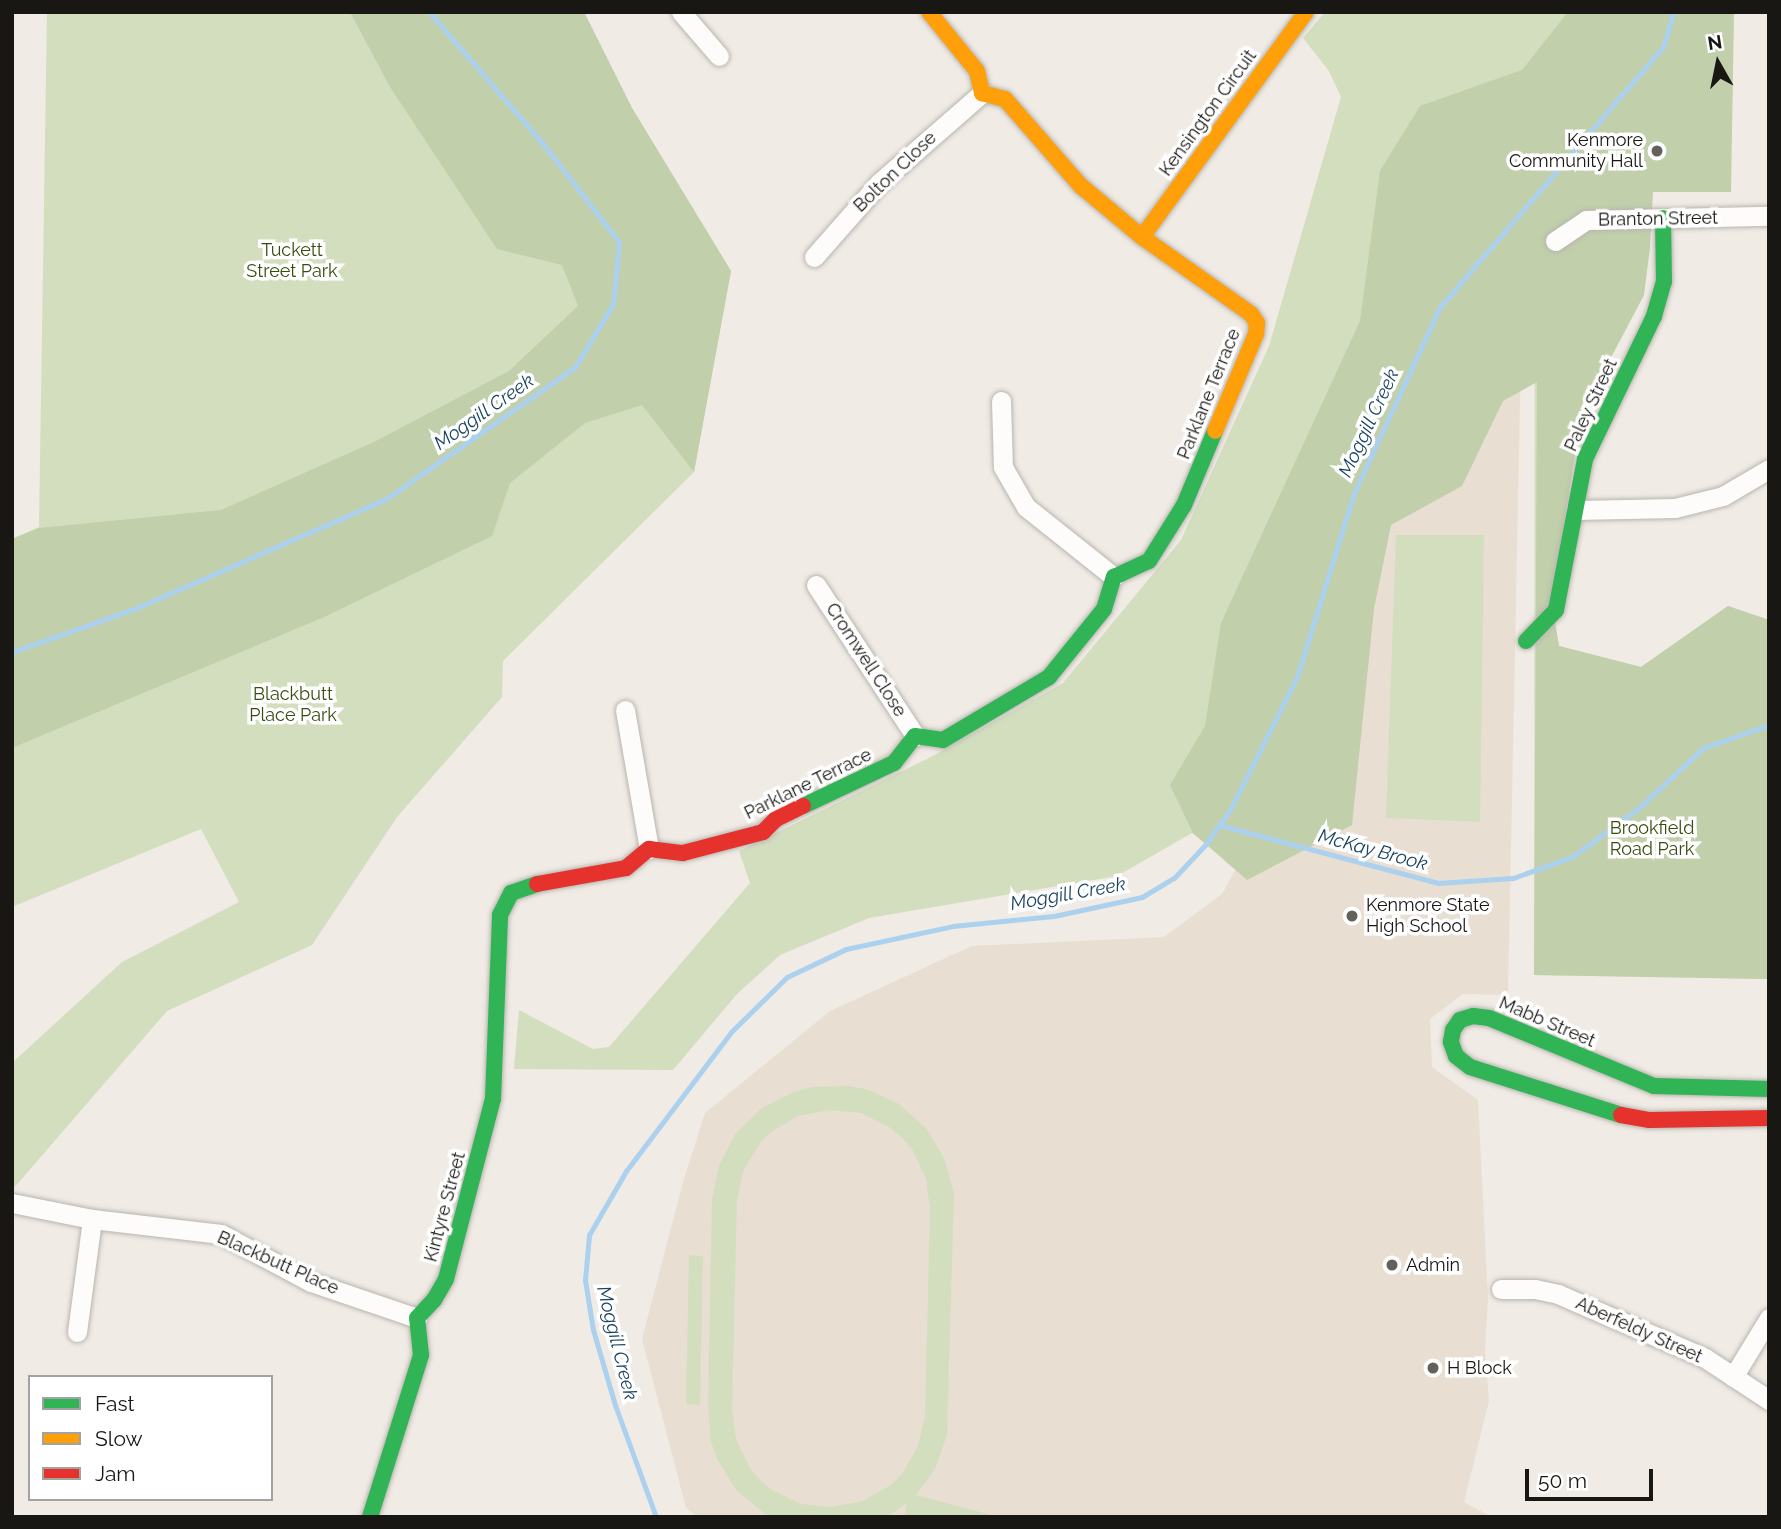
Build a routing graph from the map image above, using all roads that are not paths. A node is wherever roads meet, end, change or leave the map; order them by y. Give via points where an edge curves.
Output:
1 (681, 12) edge
2 (929, 12) edge
3 (1306, 12) edge
4 (719, 56) dead end
5 (982, 93) junction
6 (1769, 216) edge
7 (1663, 218) junction
8 (1142, 237) junction
9 (1555, 241) dead end
10 (814, 257) dead end
11 (1001, 401) dead end
12 (1769, 469) edge
13 (1576, 510) junction
14 (1114, 578) junction
15 (816, 585) dead end
16 (1526, 641) dead end
17 (625, 710) dead end
18 (915, 736) junction
19 (649, 849) junction
20 (1769, 1089) edge
21 (1769, 1118) edge
22 (12, 1203) edge
23 (92, 1219) junction
24 (1501, 1289) dead end
25 (417, 1318) junction
26 (1769, 1318) edge
27 (77, 1332) dead end
28 (1733, 1377) junction
29 (1769, 1400) edge
30 (370, 1517) edge

1 - 4 street
2 - 5 street via 977,71
3 - 8 street, Kensington Circuit
5 - 8 street via 1005,99 1081,186
5 - 10 street, Bolton Close via 879,183
6 - 7 street, Branton Street
7 - 9 street, Branton Street via 1586,220
7 - 13 street, Paley Street via 1664,282 1654,316 1585,460
8 - 14 street, Parklane Terrace via 1251,314 1257,323 1184,505 1149,561
11 - 14 street via 1003,467 1026,507
12 - 13 street via 1723,496 1675,508
13 - 16 street, Paley Street via 1556,610
14 - 18 street via 1104,609 1049,677 943,740
15 - 18 street, Cromwell Close
17 - 19 street
18 - 19 street, Parklane Terrace via 894,763 776,819 762,832 683,853
19 - 25 street, Kintyre Street via 626,868 511,892 500,915 493,1099 446,1279
20 - 21 street, Mabb Street via 1654,1086 1489,1018 1460,1020 1453,1030 1456,1056 1470,1067 1628,1117
22 - 23 street, Blackbutt Place
23 - 25 street, Blackbutt Place via 221,1234 311,1282
23 - 27 street
24 - 28 street, Aberfeldy Street via 1558,1294 1704,1358
25 - 30 street via 421,1354
26 - 28 street
28 - 29 street, Aberfeldy Street

